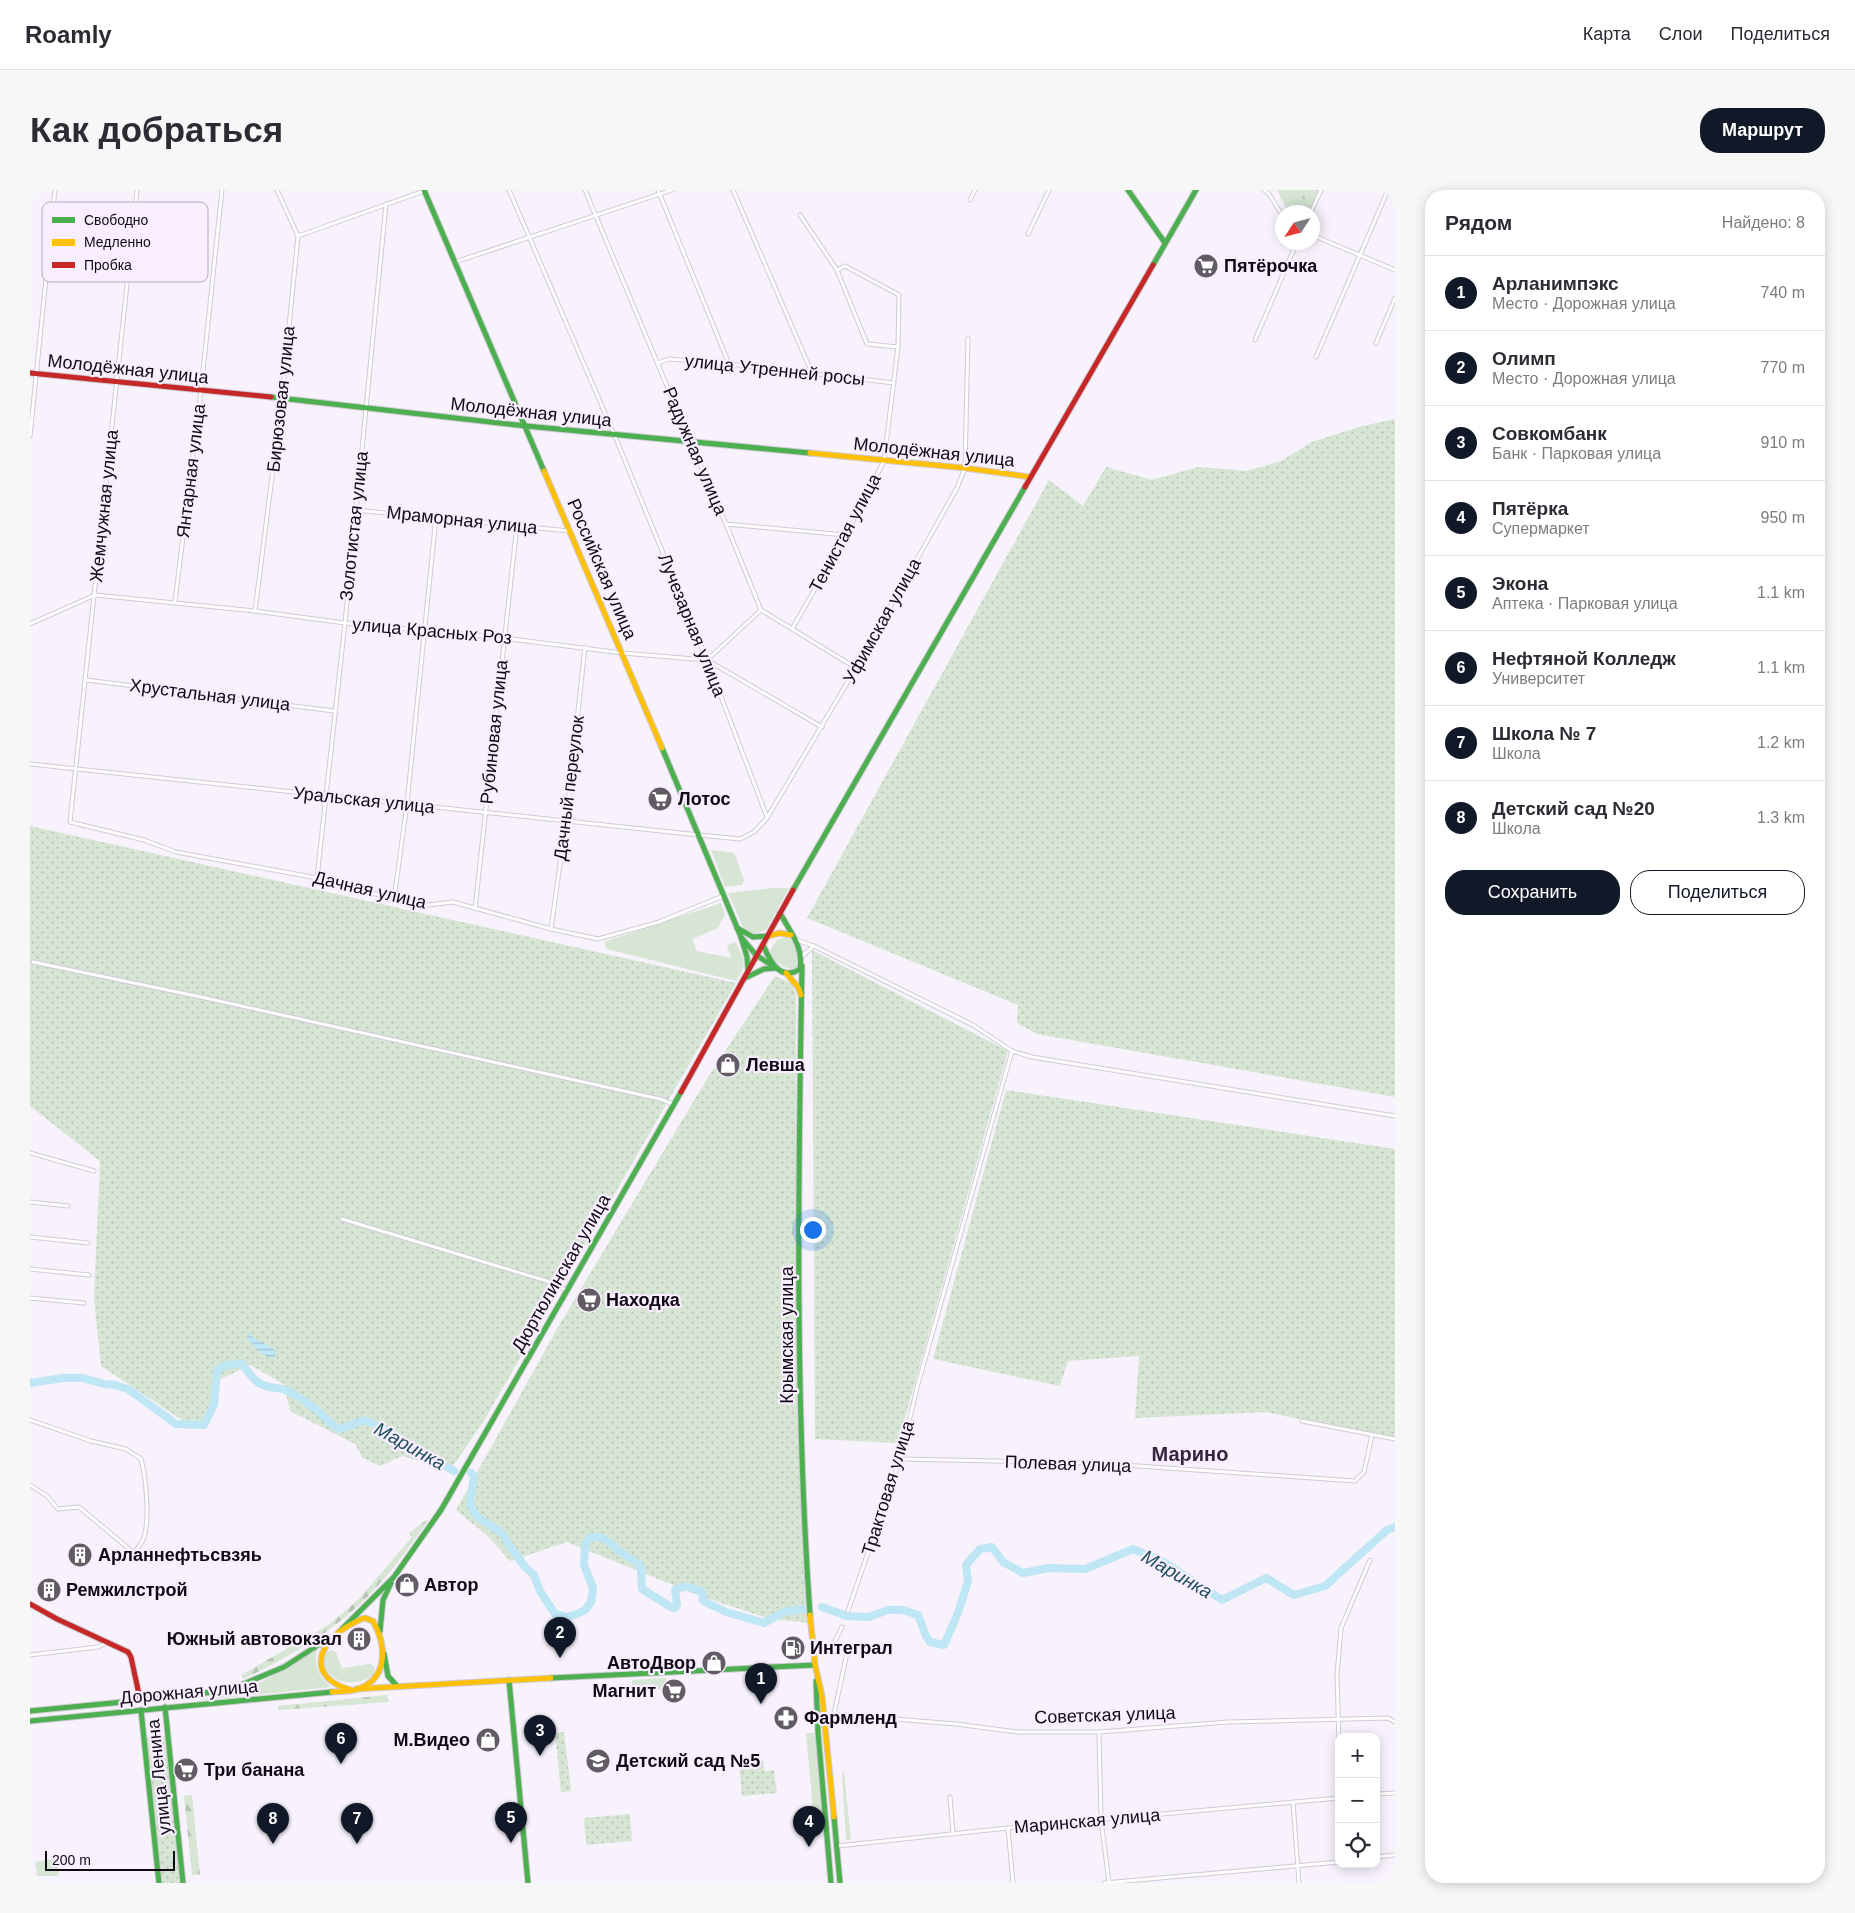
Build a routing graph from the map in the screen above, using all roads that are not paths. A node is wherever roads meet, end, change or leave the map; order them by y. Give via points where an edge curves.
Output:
1 (222, 190) edge
2 (277, 190) edge
3 (509, 190) edge
4 (585, 190) edge
5 (672, 190) edge
6 (733, 190) edge
7 (976, 190) edge
8 (1049, 190) edge
9 (1128, 190) edge
10 (1196, 190) edge
11 (1264, 190) edge
12 (1321, 190) edge
13 (1388, 190) edge
14 (424, 191) edge
15 (659, 192) edge
16 (970, 200) dead end
17 (386, 204) junction
18 (1276, 205) edge
19 (1314, 205) edge
20 (800, 215) dead end
21 (595, 216) junction
22 (1028, 234) dead end
23 (298, 236) junction
24 (529, 238) junction
25 (1320, 238) edge
26 (1165, 243) junction
27 (1294, 250) edge
28 (1360, 255) junction
29 (455, 263) junction
30 (837, 270) junction
31 (1395, 270) edge
32 (46, 282) edge
33 (127, 282) edge
34 (1395, 298) edge
35 (968, 338) dead end
36 (1255, 340) dead end
37 (1376, 343) dead end
38 (898, 347) junction
39 (1316, 357) dead end
40 (658, 363) junction
41 (729, 364) junction
42 (30, 373) edge
43 (37, 374) junction
44 (812, 374) junction
45 (117, 382) junction
46 (894, 383) junction
47 (201, 390) junction
48 (282, 398) junction
49 (366, 407) junction
50 (526, 426) junction
51 (614, 434) junction
52 (30, 436) edge
53 (690, 441) junction
54 (884, 461) junction
55 (965, 468) junction
56 (1030, 477) junction
57 (355, 510) junction
58 (436, 517) junction
59 (726, 524) junction
60 (516, 525) junction
61 (570, 531) junction
62 (846, 535) junction
63 (96, 595) junction
64 (176, 602) junction
65 (761, 610) junction
66 (255, 611) junction
67 (30, 624) edge
68 (345, 624) junction
69 (792, 629) junction
70 (423, 630) junction
71 (503, 638) junction
72 (585, 647) junction
73 (622, 652) junction
74 (707, 660) junction
75 (856, 668) junction
76 (86, 680) junction
77 (334, 711) junction
78 (822, 727) junction
79 (30, 764) edge
80 (75, 769) junction
81 (326, 796) junction
82 (407, 804) junction
83 (486, 813) junction
84 (767, 818) junction
85 (70, 822) joint
86 (566, 822) junction
87 (699, 835) junction
88 (317, 878) junction
89 (723, 896) junction
90 (394, 899) junction
91 (475, 909) junction
92 (780, 912) junction
93 (737, 928) junction
94 (551, 929) junction
95 (768, 936) junction
96 (740, 937) junction
97 (794, 938) junction
98 (763, 945) junction
99 (814, 946) junction
100 (756, 957) junction
101 (802, 959) junction
102 (33, 962) dead end
103 (776, 968) junction
104 (786, 973) junction
105 (745, 978) junction
106 (802, 998) junction
107 (1012, 1051) junction
108 (672, 1104) junction
109 (1395, 1116) edge
110 (30, 1153) edge
111 (94, 1171) dead end
112 (30, 1202) edge
113 (68, 1206) dead end
114 (342, 1220) dead end
115 (30, 1237) edge
116 (88, 1242) dead end
117 (30, 1269) edge
118 (89, 1275) dead end
119 (566, 1290) junction
120 (30, 1298) edge
121 (84, 1303) dead end
122 (30, 1420) edge
123 (1302, 1421) dead end
124 (1372, 1435) junction
125 (1395, 1439) edge
126 (900, 1460) junction
127 (30, 1485) edge
128 (1370, 1560) dead end
129 (394, 1576) junction
130 (30, 1604) edge
131 (848, 1611) dead end
132 (842, 1627) dead end
133 (337, 1633) junction
134 (381, 1639) junction
135 (109, 1642) junction
136 (382, 1647) junction
137 (30, 1655) edge
138 (815, 1667) junction
139 (509, 1680) junction
140 (397, 1686) junction
141 (353, 1690) junction
142 (195, 1694) junction
143 (164, 1697) junction
144 (140, 1699) junction
145 (193, 1705) junction
146 (165, 1707) junction
147 (141, 1710) junction
148 (30, 1711) edge
149 (834, 1714) junction
150 (824, 1716) junction
151 (1337, 1719) junction
152 (30, 1721) edge
153 (1395, 1722) edge
154 (1099, 1732) junction
155 (1338, 1733) edge
156 (1395, 1793) edge
157 (1380, 1794) edge
158 (950, 1797) dead end
159 (1335, 1798) edge
160 (1292, 1802) junction
161 (1101, 1820) junction
162 (1008, 1828) junction
163 (953, 1834) junction
164 (836, 1846) junction
165 (1395, 1855) edge
166 (1380, 1857) edge
167 (1335, 1862) edge
168 (1298, 1866) junction
169 (830, 1874) junction
170 (840, 1874) junction
171 (1109, 1882) edge
172 (159, 1883) edge
173 (183, 1883) edge
174 (528, 1883) edge
175 (830, 1883) edge
176 (840, 1883) edge
177 (1013, 1883) edge
178 (1104, 1883) edge
179 (1299, 1883) edge

1 - 47 street, Янтарная улица
2 - 23 street
3 - 24 street, Лучезарная улица
4 - 21 street, Радужная улица
5 - 15 street
6 - 44 street
7 - 16 street
8 - 22 street
9 - 26 main road
10 - 26 main road
11 - 18 street
12 - 19 street
13 - 28 street
14 - 17 street
14 - 29 main road, Российская улица
15 - 21 street
15 - 41 street
17 - 23 street
17 - 49 street, Золотистая улица
20 - 30 street
21 - 24 street
21 - 40 street, Радужная улица
23 - 48 street, Бирюзовая улица
24 - 29 street
24 - 51 street, Лучезарная улица
25 - 28 street
26 - 56 main road
27 - 36 street
28 - 31 street
28 - 39 street
29 - 50 main road, Российская улица
30 - 38 street via 867,344
30 - 38 street, Тенистая улица via 845,266 899,295
32 - 43 street
33 - 45 street, Жемчужная улица
34 - 37 street
35 - 55 street, Уфимская улица
38 - 46 street, Тенистая улица
40 - 41 street, улица Утренней росы via 669,359
40 - 53 street, Радужная улица
41 - 44 street, улица Утренней росы
42 - 43 main road, Молодёжная улица
43 - 45 main road, Молодёжная улица
43 - 52 street
44 - 46 street, улица Утренней росы
45 - 47 main road, Молодёжная улица
45 - 63 street, Жемчужная улица
46 - 54 street, Тенистая улица
47 - 48 main road, Молодёжная улица
47 - 64 street, Янтарная улица
48 - 49 main road, Молодёжная улица
48 - 66 street, Бирюзовая улица
49 - 50 main road, Молодёжная улица
49 - 57 street, Золотистая улица
50 - 51 main road, Молодёжная улица
50 - 61 main road, Российская улица
51 - 53 main road, Молодёжная улица
51 - 74 street, Лучезарная улица
53 - 54 main road, Молодёжная улица
53 - 59 street, Радужная улица
54 - 55 main road, Молодёжная улица
54 - 62 street, Тенистая улица
55 - 56 main road, Молодёжная улица
55 - 75 street, Уфимская улица via 957,488
56 - 92 main road
57 - 58 street, Мраморная улица
57 - 68 street, Золотистая улица
58 - 60 street, Мраморная улица
58 - 70 street
59 - 62 street
59 - 65 street, Радужная улица
60 - 61 street, Мраморная улица
60 - 71 street, Рубиновая улица
61 - 73 main road, Российская улица
62 - 69 street, Тенистая улица
63 - 64 street, улица Красных Роз
63 - 67 street, улица Красных Роз
63 - 76 street, Жемчужная улица
64 - 66 street, улица Красных Роз
65 - 69 street
65 - 74 street
66 - 68 street, улица Красных Роз
68 - 70 street, улица Красных Роз
68 - 77 street, Золотистая улица
69 - 75 street
70 - 71 street, улица Красных Роз
70 - 82 street
71 - 72 street, улица Красных Роз
71 - 83 street, Рубиновая улица
72 - 73 street, улица Красных Роз
72 - 86 street, Дачный переулок
73 - 74 street, улица Красных Роз
73 - 87 main road, Российская улица
74 - 78 street, улица Красных Роз
74 - 84 street, Лучезарная улица
75 - 78 street, Уфимская улица
76 - 77 street, Хрустальная улица
76 - 80 street, Жемчужная улица
77 - 81 street, Золотистая улица
78 - 84 street, Уфимская улица
79 - 80 street, Уральская улица
80 - 81 street, Уральская улица
80 - 85 street, Жемчужная улица
81 - 82 street, Уральская улица
81 - 88 street, Золотистая улица
82 - 83 street, Уральская улица
82 - 90 street
83 - 86 street, Уральская улица
83 - 91 street, Рубиновая улица
84 - 87 street, Уфимская улица via 754,832 740,839
85 - 88 street, Дачная улица via 144,840 176,852
86 - 87 street, Уральская улица
86 - 94 street, Дачный переулок
87 - 89 main road, Российская улица
88 - 90 street, Дачная улица
89 - 93 main road, Российская улица
89 - 94 street, Дачная улица via 659,922 598,939
90 - 91 street, Дачная улица via 428,905 453,902
91 - 94 street, Дачная улица
92 - 95 main road
92 - 97 main road
93 - 95 main road via 753,936
93 - 96 main road, Российская улица
95 - 97 main road via 785,932
95 - 98 main road
96 - 100 main road, Российская улица
96 - 105 main road via 749,969
97 - 99 street
97 - 101 main road via 802,950
98 - 100 main road, Дюртюлинская улица
98 - 103 main road
99 - 101 street
99 - 107 street via 972,1025
100 - 103 main road
100 - 105 main road, Дюртюлинская улица
101 - 104 main road via 797,972
101 - 106 main road, Крымская улица
102 - 108 street via 403,1041
103 - 104 main road
103 - 105 main road via 764,969
104 - 106 main road
105 - 108 main road, Дюртюлинская улица
106 - 138 main road, Крымская улица via 800,1359 804,1531
107 - 109 street via 1032,1057
107 - 126 street, Трактовая улица
108 - 119 main road, Дюртюлинская улица
110 - 111 street
112 - 113 street
114 - 119 street via 550,1282
115 - 116 street
117 - 118 street
119 - 129 main road, Дюртюлинская улица via 441,1510
120 - 121 street
122 - 127 street via 126,1449 141,1459 145,1474 144,1538 134,1553 79,1507 58,1509 47,1496
123 - 124 street
124 - 125 street
124 - 126 street, Полевая улица via 1364,1472 1355,1481 1095,1463
126 - 131 street, Трактовая улица
128 - 151 street via 1342,1628
129 - 133 main road, Дорожная улица
129 - 134 main road via 383,1600
130 - 135 main road
132 - 149 street via 833,1644 848,1648
133 - 134 main road via 366,1618 373,1621
133 - 141 main road via 322,1651 320,1663 333,1683
133 - 142 main road, Дорожная улица via 284,1667 242,1685
134 - 136 main road
135 - 137 street via 98,1647
135 - 144 main road, улица Ленина via 130,1654
136 - 140 main road via 388,1676
136 - 141 main road via 378,1674
138 - 139 main road, Дорожная улица
138 - 150 main road
138 - 169 main road
139 - 140 main road, Дорожная улица
139 - 174 main road
140 - 141 main road, Дорожная улица
141 - 145 main road, Дорожная улица
142 - 143 main road, Дорожная улица
142 - 145 main road via 190,1700
143 - 144 main road, Дорожная улица
143 - 146 main road, улица Ленина
144 - 147 main road, улица Ленина
144 - 148 main road, Дорожная улица
145 - 146 main road, Дорожная улица
146 - 147 main road, Дорожная улица
146 - 173 main road, улица Ленина
147 - 152 main road, Дорожная улица
147 - 172 main road, улица Ленина
149 - 150 street, Советская улица
149 - 154 street, Советская улица via 1017,1732
150 - 164 main road
151 - 153 street, Советская улица via 1388,1718
151 - 154 street, Советская улица via 1228,1722
151 - 155 street
154 - 161 street
156 - 157 street
158 - 163 street
159 - 160 street, Маринская улица
160 - 161 street, Маринская улица
160 - 168 street
161 - 162 street, Маринская улица
161 - 171 street
162 - 163 street, Маринская улица
162 - 177 street
163 - 164 street, Маринская улица
164 - 170 main road
165 - 166 street
167 - 168 street
168 - 171 street
168 - 179 street
169 - 170 main road
169 - 175 main road
170 - 176 main road
171 - 178 street

